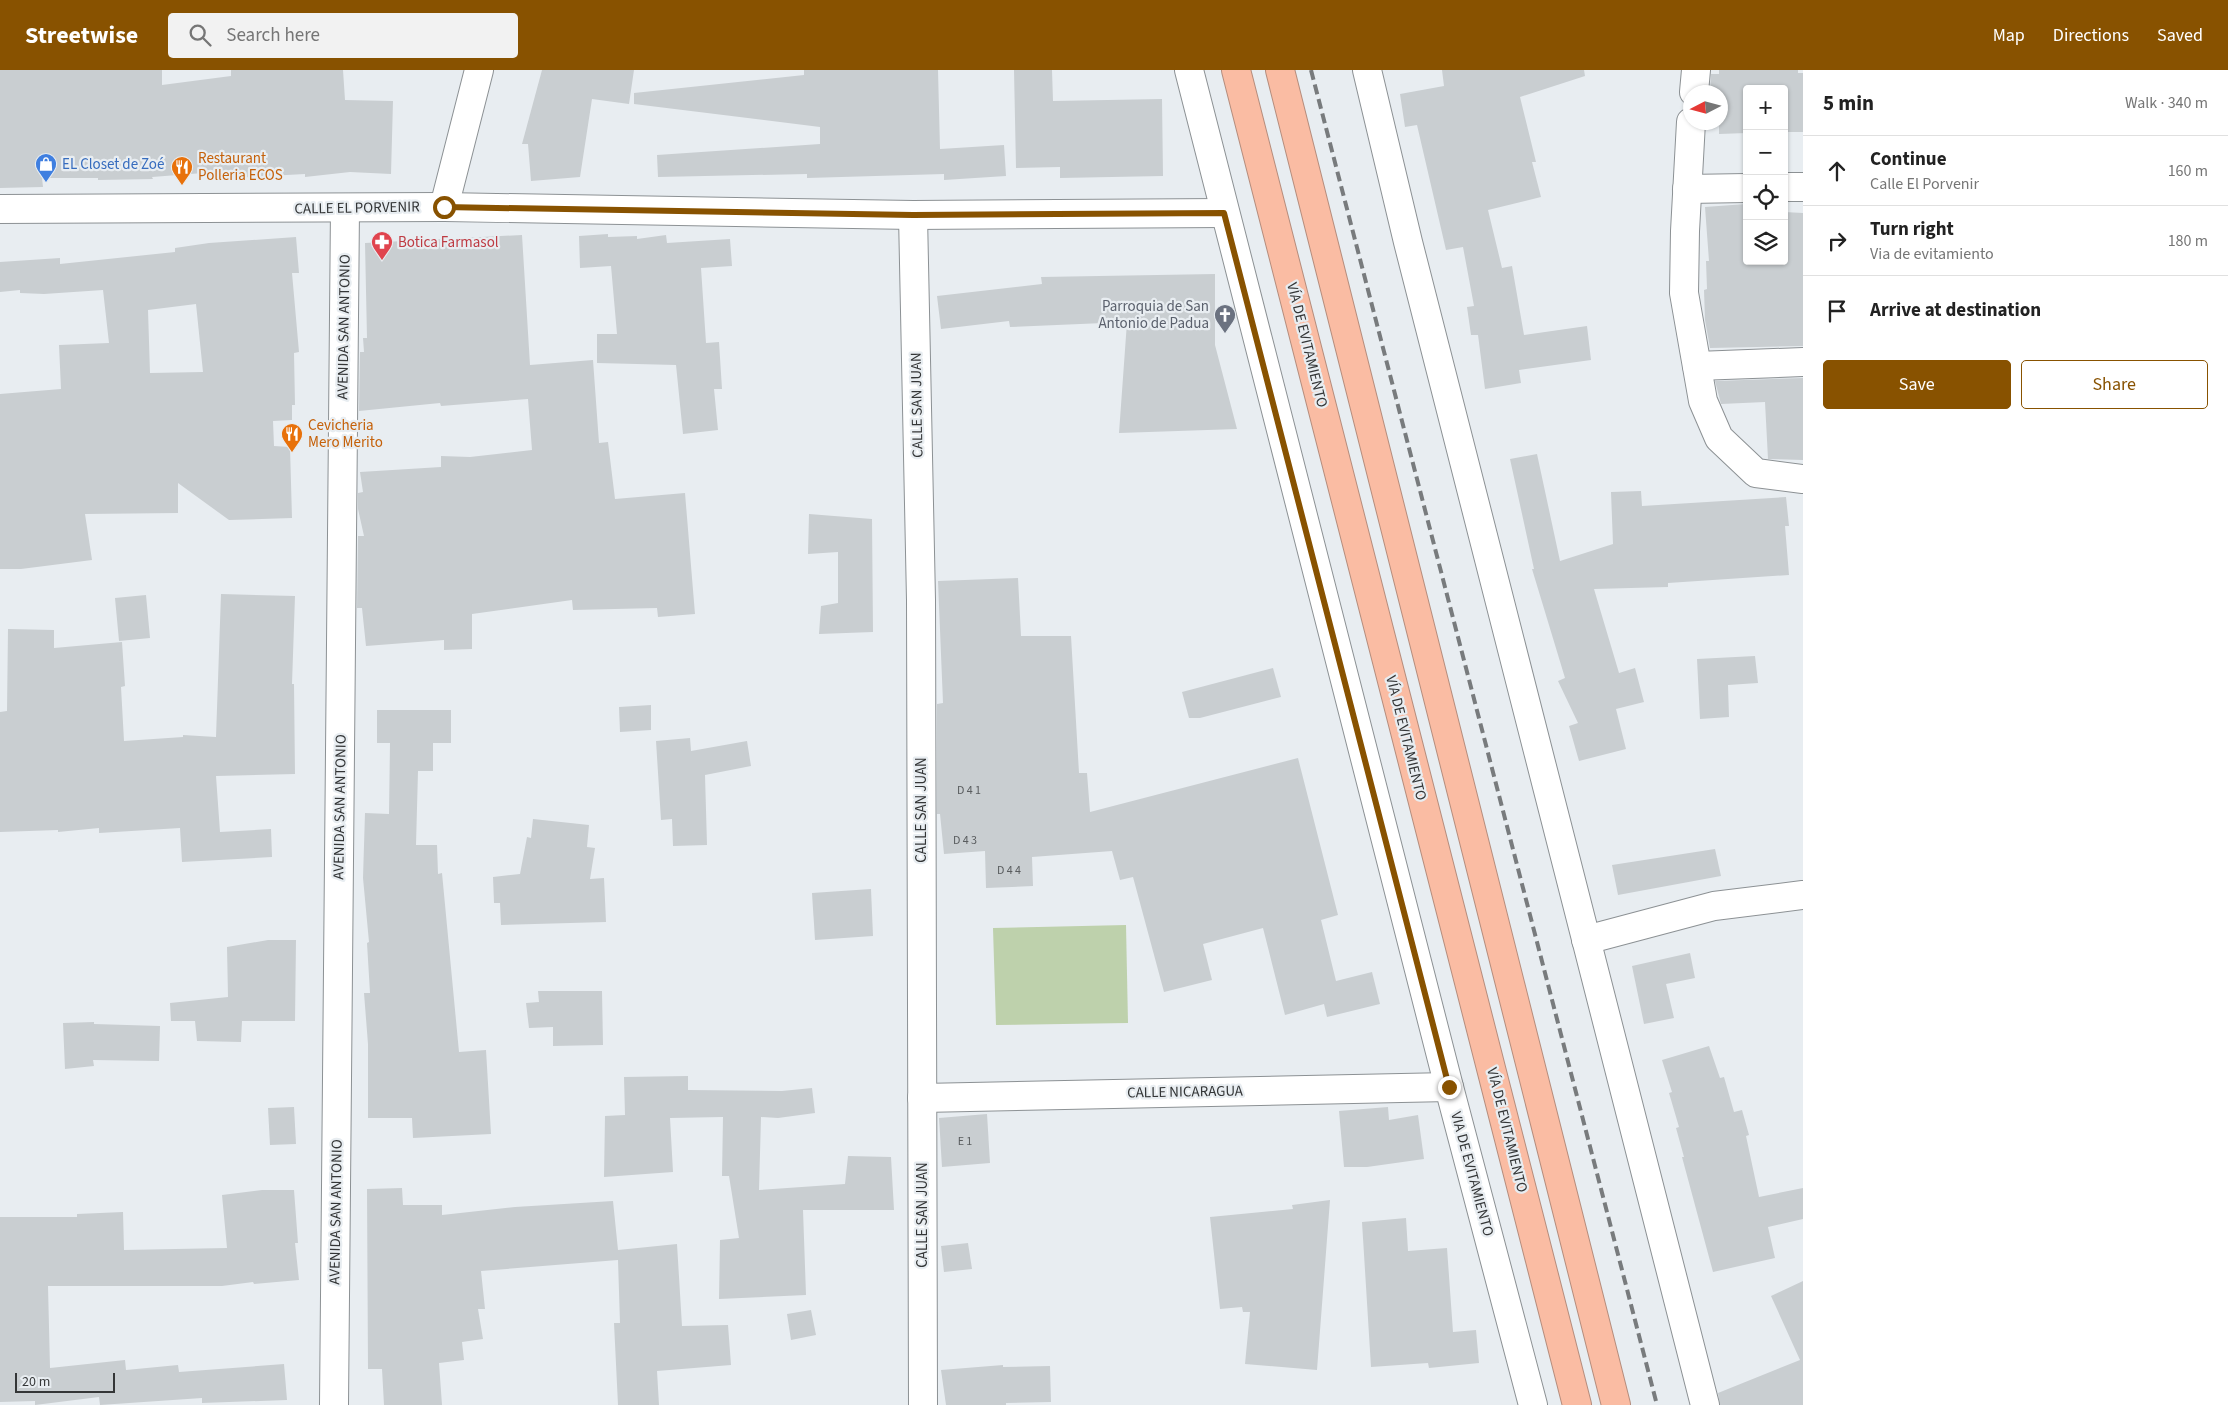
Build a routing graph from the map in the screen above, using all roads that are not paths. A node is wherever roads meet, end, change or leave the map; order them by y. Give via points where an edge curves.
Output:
1 (479, 70) edge
2 (1189, 70) edge
3 (1236, 70) edge
4 (1280, 70) edge
5 (1367, 70) edge
6 (1696, 70) edge
7 (1695, 85) edge
8 (1691, 130) edge
9 (1788, 187) edge
10 (1803, 187) edge
11 (1743, 188) edge
12 (1687, 189) junction
13 (444, 207) junction
14 (0, 208) edge
15 (345, 208) junction
16 (1224, 213) junction
17 (913, 215) junction
18 (1803, 362) edge
19 (1697, 366) junction
20 (1803, 479) edge
21 (1803, 895) edge
22 (1586, 940) junction
23 (1449, 1087) junction
24 (922, 1098) junction
25 (334, 1405) edge
26 (923, 1405) edge
27 (1533, 1405) edge
28 (1577, 1405) edge
29 (1616, 1405) edge
30 (1705, 1405) edge

1 - 13 street
2 - 16 street, VIA DE EVITAMIENTO
3 - 28 highway, VÍA DE EVITAMIENTO
4 - 29 highway
5 - 22 street
6 - 7 street
8 - 12 street
9 - 10 street
11 - 12 street
12 - 19 street via 1684,293
13 - 15 street, CALLE EL PORVENIR
13 - 17 street, CALLE EL PORVENIR
14 - 15 street, CALLE EL PORVENIR
15 - 25 street, AVENIDA SAN ANTONIO
16 - 17 street, CALLE EL PORVENIR
16 - 23 street, VIA DE EVITAMIENTO
17 - 24 street, CALLE SAN JUAN via 921,600
18 - 19 street
19 - 20 street via 1704,401 1719,438 1756,473
21 - 22 street via 1714,906
22 - 30 street
23 - 24 street, CALLE NICARAGUA
23 - 27 street, VIA DE EVITAMIENTO
24 - 26 street, CALLE SAN JUAN

